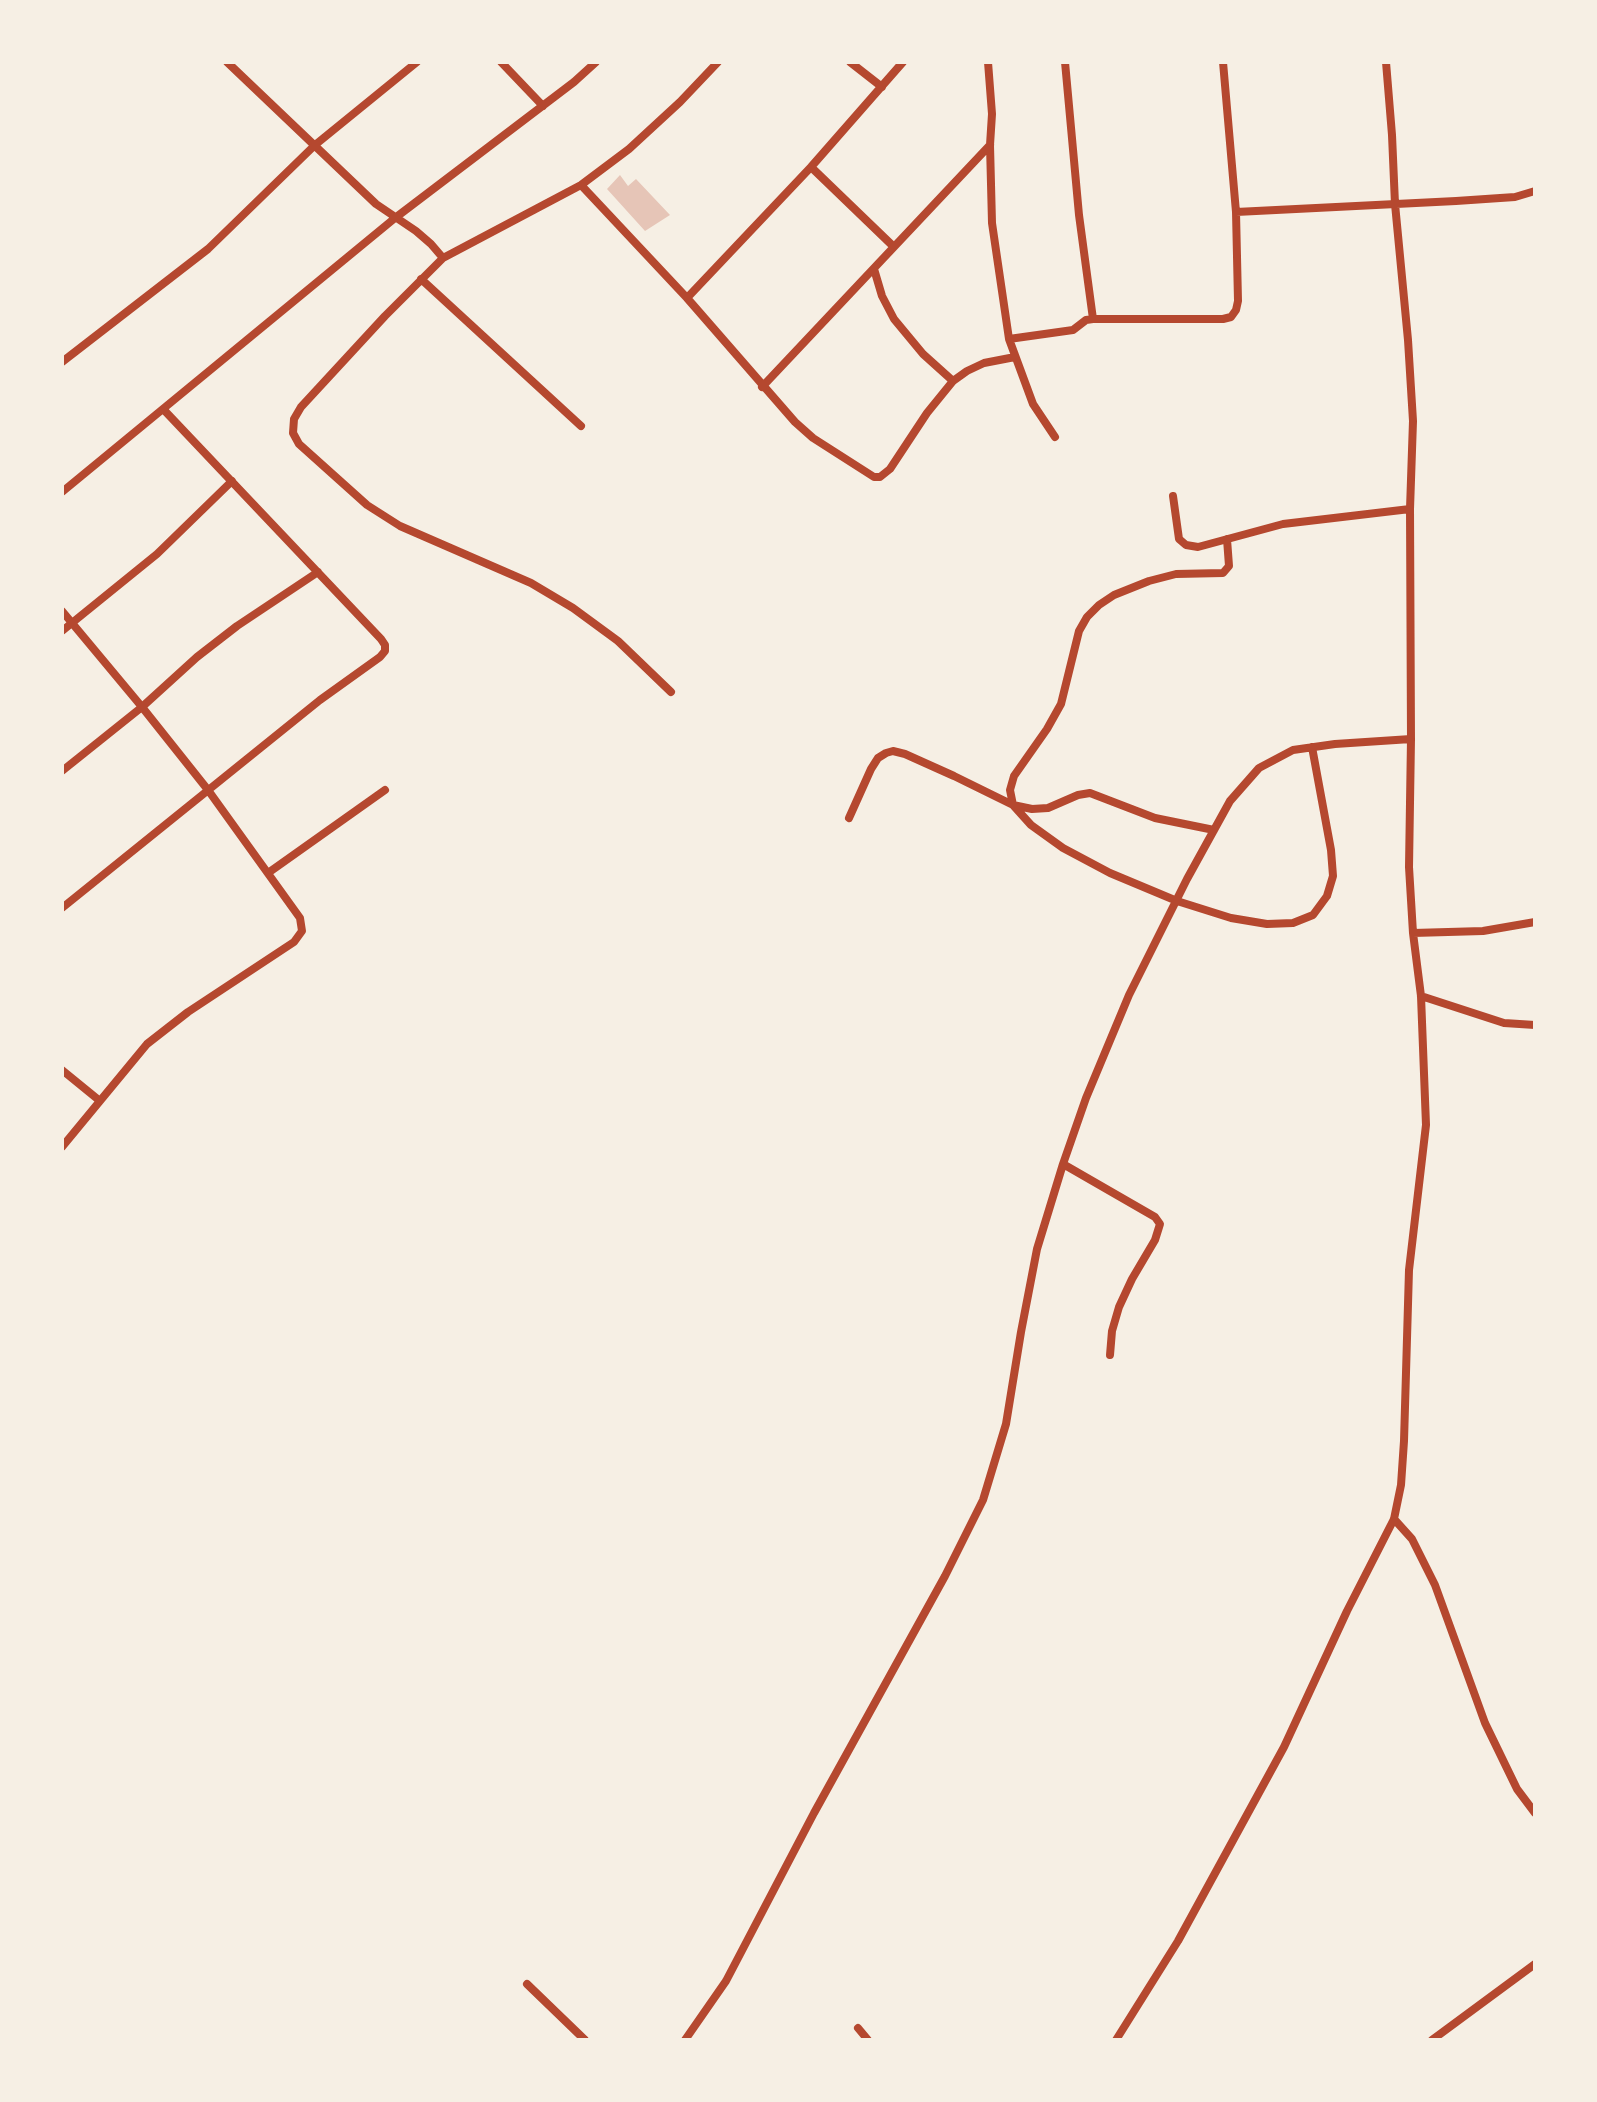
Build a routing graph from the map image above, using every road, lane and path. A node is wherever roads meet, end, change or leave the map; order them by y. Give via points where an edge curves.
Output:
1 (227, 62) edge
2 (417, 62) edge
3 (501, 62) edge
4 (596, 62) edge
5 (718, 62) edge
6 (850, 62) edge
7 (903, 62) edge
8 (988, 62) edge
9 (1065, 62) edge
10 (1223, 62) edge
11 (1386, 62) edge
12 (882, 87) junction
13 (543, 106) junction
14 (315, 145) junction
15 (990, 145) junction
16 (811, 167) junction
17 (581, 185) junction
18 (1535, 191) edge
19 (1395, 204) junction
20 (1236, 212) junction
21 (395, 218) junction
22 (894, 247) junction
23 (443, 258) junction
24 (874, 269) junction
25 (421, 279) junction
26 (687, 298) junction
27 (1093, 319) junction
28 (1009, 339) junction
29 (1015, 357) junction
30 (62, 362) edge
31 (953, 381) junction
32 (762, 387) junction
33 (164, 410) junction
34 (581, 426) dead end
35 (1055, 437) dead end
36 (232, 481) junction
37 (62, 492) edge
38 (1173, 496) dead end
39 (1410, 509) junction
40 (1227, 539) junction
41 (318, 572) junction
42 (62, 611) edge
43 (71, 623) junction
44 (62, 631) edge
45 (671, 692) dead end
46 (142, 707) junction
47 (1411, 739) junction
48 (1312, 747) junction
49 (62, 771) edge
50 (208, 790) junction
51 (385, 790) dead end
52 (1013, 805) junction
53 (849, 818) dead end
54 (1214, 830) junction
55 (268, 873) junction
56 (1177, 901) junction
57 (62, 908) edge
58 (1535, 922) edge
59 (1413, 933) junction
60 (1421, 996) junction
61 (1535, 1025) edge
62 (62, 1070) edge
63 (100, 1101) junction
64 (62, 1147) edge
65 (1063, 1164) junction
66 (1110, 1355) dead end
67 (1394, 1519) junction
68 (1535, 1813) edge
69 (1535, 1964) edge
70 (527, 1984) dead end
71 (858, 2028) dead end
72 (585, 2040) edge
73 (685, 2040) edge
74 (868, 2040) edge
75 (1116, 2040) edge
76 (1432, 2040) edge

1 - 14 street
2 - 14 street
3 - 13 street
4 - 13 street
5 - 17 street via 629,149
6 - 12 street
7 - 12 street
8 - 15 street
9 - 27 street
10 - 20 street
11 - 19 street
12 - 16 street
13 - 21 street
14 - 21 street
14 - 30 street via 208,249
15 - 22 street
15 - 28 street via 992,223
16 - 22 street
16 - 26 street
17 - 23 street
17 - 26 street
18 - 19 street via 1515,197
19 - 20 street
19 - 39 street via 1413,421
20 - 27 street via 1238,301 1231,317
21 - 23 street
21 - 33 street
22 - 24 street
23 - 25 street
24 - 31 street via 894,319
24 - 32 street
25 - 34 street
25 - 45 street via 301,407 293,433 299,444 367,505 400,526 531,583 573,608 618,641
26 - 32 street
27 - 28 street via 1073,330
28 - 29 street
29 - 31 street via 984,363
29 - 35 street via 1033,404
31 - 32 street via 880,477 813,438
33 - 36 street
33 - 37 street
36 - 41 street
36 - 43 street via 157,554
38 - 40 street via 1179,539 1186,545
39 - 40 street via 1283,524
39 - 47 street
40 - 52 street via 1229,566 1223,573 1176,574 1149,581 1114,595 1087,617 1061,704 1014,776
41 - 46 street via 237,626
41 - 50 street via 381,639 385,651
42 - 43 street
43 - 44 street
43 - 46 street
46 - 49 street
46 - 50 street
47 - 48 street
47 - 59 street
48 - 54 street via 1293,750 1259,768 1230,801
48 - 56 street via 1333,876 1313,915 1293,923 1267,924
50 - 55 street
50 - 57 street
51 - 55 street
52 - 53 street via 893,751 878,758
52 - 54 street via 1048,808 1090,793 1155,818
52 - 56 street via 1063,848
54 - 56 street
55 - 63 street via 300,918 302,931 294,942 147,1044
56 - 65 street via 1129,995
58 - 59 street via 1483,931
59 - 60 street
60 - 61 street via 1504,1023
60 - 67 street via 1426,1125 1409,1270 1404,1441
62 - 63 street
63 - 64 street
65 - 66 street via 1160,1224 1119,1307
65 - 73 street via 1037,1249 1006,1424 983,1500 726,1981
67 - 68 street via 1412,1539 1435,1585 1485,1723 1517,1789
67 - 75 street via 1257,1797
69 - 76 street
70 - 72 street
71 - 74 street

